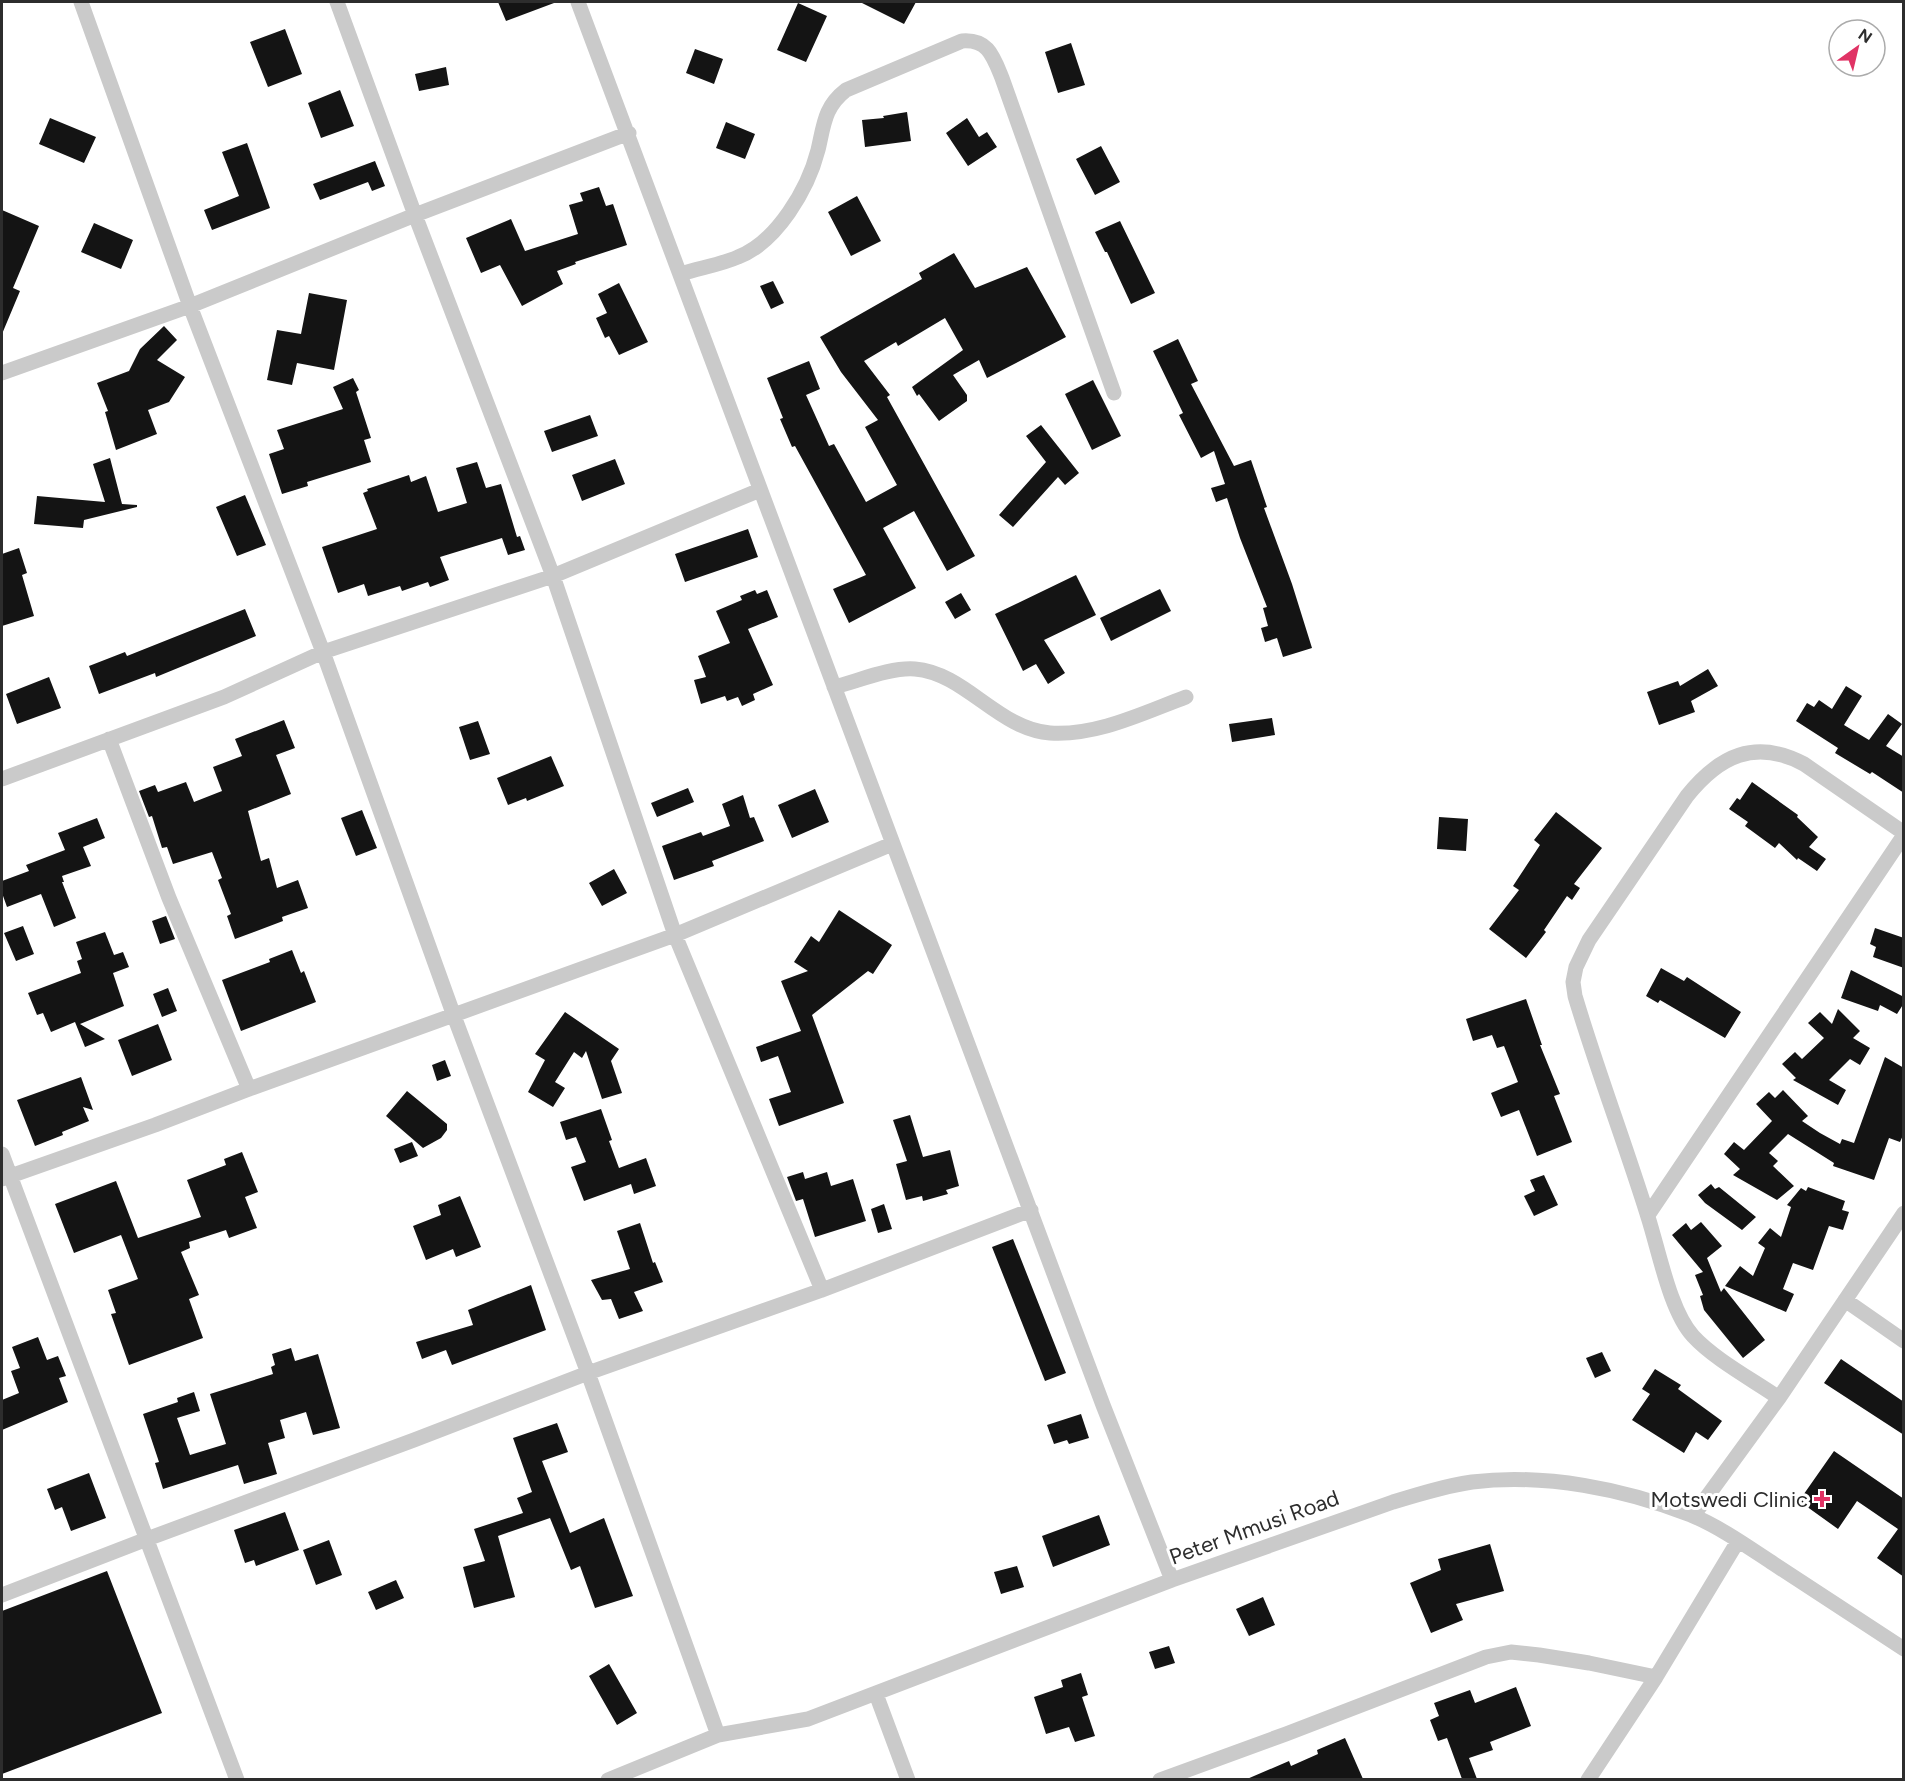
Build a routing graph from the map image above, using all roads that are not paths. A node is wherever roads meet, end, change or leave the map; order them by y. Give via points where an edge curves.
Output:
1 (81, 2) edge
2 (337, 2) edge
3 (579, 2) edge
4 (629, 133) junction
5 (415, 215) junction
6 (681, 274) junction
7 (190, 306) junction
8 (2, 373) edge
9 (1114, 393) dead end
10 (760, 490) junction
11 (553, 576) junction
12 (322, 652) junction
13 (834, 687) junction
14 (1186, 698) dead end
15 (109, 739) junction
16 (2, 779) edge
17 (1904, 834) edge
18 (892, 844) junction
19 (675, 935) junction
20 (454, 1016) junction
21 (249, 1089) junction
22 (2, 1154) edge
23 (5, 1178) edge
24 (1031, 1210) junction
25 (1904, 1213) edge
26 (1648, 1215) junction
27 (822, 1290) junction
28 (1845, 1300) junction
29 (1904, 1341) edge
30 (588, 1373) junction
31 (1779, 1398) junction
32 (1693, 1516) junction
33 (147, 1539) junction
34 (1738, 1541) junction
35 (1172, 1580) junction
36 (2, 1595) edge
37 (1904, 1649) edge
38 (1656, 1677) junction
39 (876, 1694) junction
40 (718, 1735) junction
41 (237, 1779) edge
42 (608, 1779) edge
43 (908, 1779) edge
44 (1160, 1779) edge
45 (1588, 1779) edge

1 - 7 street
2 - 5 street
3 - 4 street
4 - 5 street
4 - 6 street
5 - 7 street
5 - 11 street
6 - 9 street via 739,257 764,240 789,213 813,168 824,118 838,96 962,41 975,40 987,47 1002,78
6 - 10 street
7 - 8 street
7 - 12 street
10 - 11 street
10 - 13 street
11 - 12 street
11 - 19 street
12 - 15 street via 224,697
12 - 20 street
13 - 14 street via 896,670 933,673 1025,728 1050,733 1095,730
13 - 18 street
15 - 16 street
15 - 21 street via 169,898
17 - 26 street
17 - 26 street via 1790,756 1758,752 1728,759 1702,778 1687,796 1589,940 1576,967 1575,996
18 - 19 street
18 - 24 street
19 - 20 street
19 - 27 street
20 - 21 street
20 - 30 street
21 - 23 street
22 - 23 street
23 - 33 street
24 - 27 street
24 - 35 street
25 - 28 street
26 - 31 street via 1677,1310 1693,1336
27 - 30 street
28 - 29 street
28 - 31 street
30 - 33 street
30 - 40 street
31 - 32 street
32 - 34 street, Peter Mmusi Road
32 - 35 street, Peter Mmusi Road via 1643,1499 1564,1483 1473,1482 1393,1502
33 - 36 street
33 - 41 street
34 - 37 street, Peter Mmusi Road
34 - 38 street
35 - 39 street, Peter Mmusi Road
38 - 44 street via 1510,1652 1486,1657
38 - 45 street
39 - 40 street, Peter Mmusi Road via 808,1719
39 - 43 street
40 - 42 street, Peter Mmusi Road

